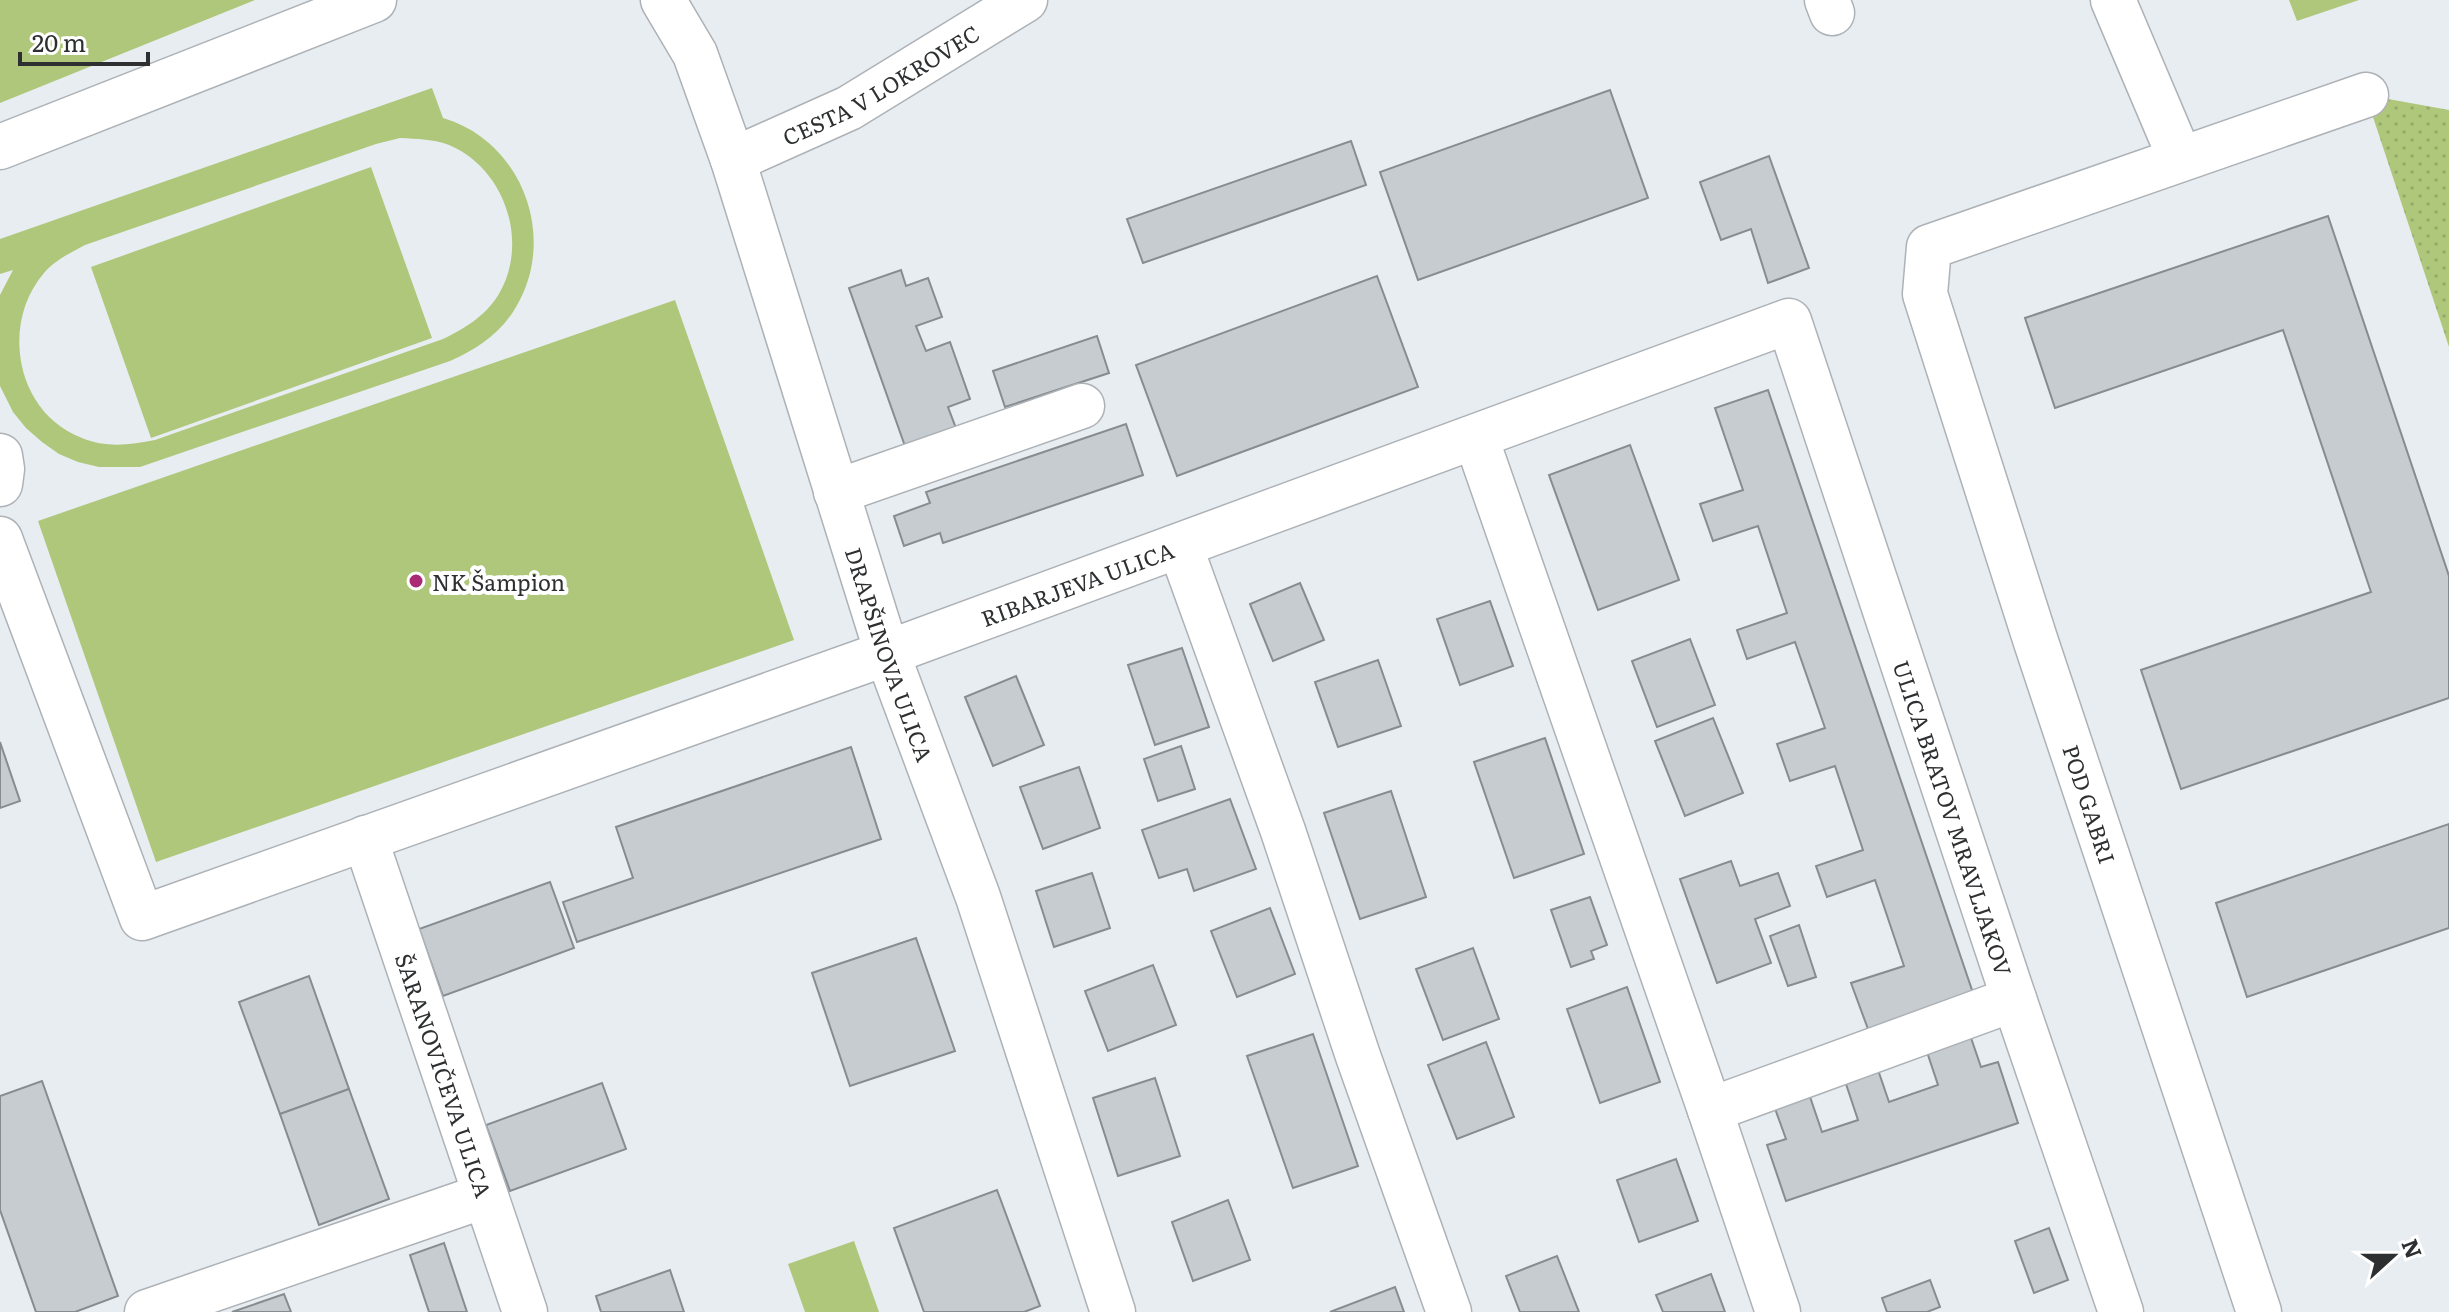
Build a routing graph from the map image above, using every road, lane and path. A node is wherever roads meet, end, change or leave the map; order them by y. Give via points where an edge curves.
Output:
1 (374, 0) edge
2 (663, 0) edge
3 (1025, 0) edge
4 (2113, 0) edge
5 (2366, 95) dead end
6 (0, 147) edge
7 (2180, 158) junction
8 (733, 160) junction
9 (1789, 321) joint
10 (1082, 406) dead end
11 (1476, 438) junction
12 (0, 456) edge
13 (0, 484) edge
14 (836, 492) junction
15 (0, 539) edge
16 (1180, 546) junction
17 (887, 653) junction
18 (365, 838) junction
19 (2014, 999) junction
20 (1710, 1110) junction
21 (484, 1196) junction
22 (147, 1312) edge
23 (525, 1312) edge
24 (1113, 1312) edge
25 (1449, 1312) edge
26 (1778, 1312) edge
27 (2121, 1312) edge
28 (2259, 1312) edge

1 - 6 street
2 - 8 street, DRAPŠINOVA ULICA via 695,54
3 - 8 street, CESTA V LOKROVEC via 849,108
4 - 7 street
5 - 7 street
7 - 28 street, POD GABRI via 1929,247 1925,294
8 - 14 street, DRAPŠINOVA ULICA
9 - 11 street, RIBARJEVA ULICA
9 - 19 street, ULICA BRATOV MRAVLJAKOV
10 - 14 street
11 - 16 street, RIBARJEVA ULICA
11 - 20 street
12 - 13 street
14 - 17 street, DRAPŠINOVA ULICA
15 - 18 street, RIBARJEVA ULICA via 142,918
16 - 17 street, RIBARJEVA ULICA
16 - 25 street
17 - 18 street, RIBARJEVA ULICA
17 - 24 street, DRAPŠINOVA ULICA via 978,897
18 - 21 street, ŠARANOVIČEVA ULICA
19 - 20 street
19 - 27 street, ULICA BRATOV MRAVLJAKOV
20 - 26 street
21 - 22 street
21 - 23 street, ŠARANOVIČEVA ULICA

